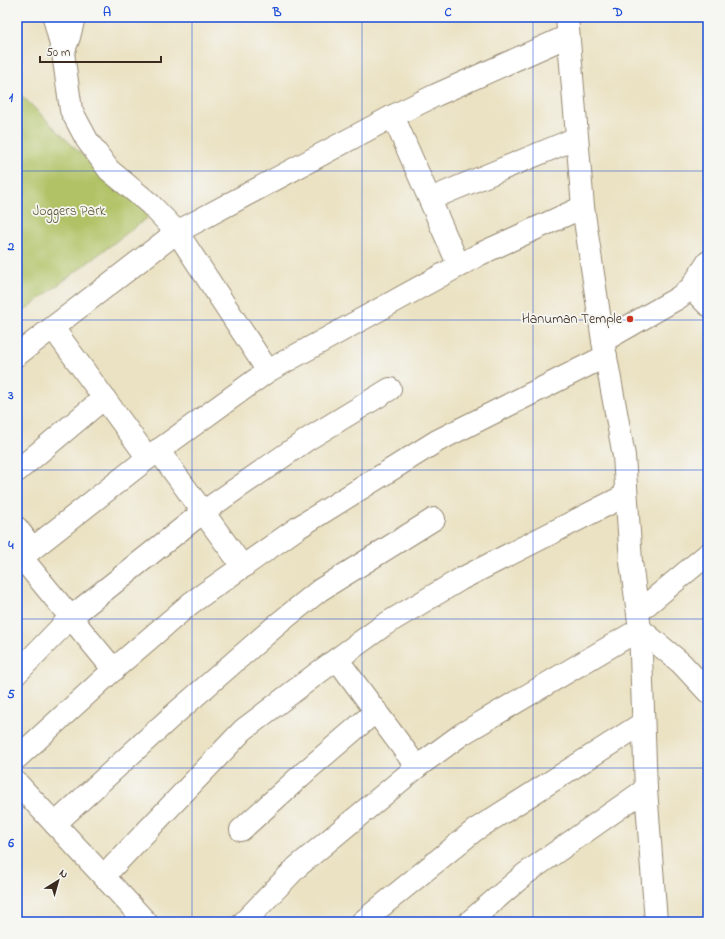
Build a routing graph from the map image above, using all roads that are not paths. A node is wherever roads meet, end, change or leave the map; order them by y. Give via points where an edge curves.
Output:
1 (54, 17) edge
2 (74, 17) edge
3 (568, 26) edge
4 (63, 53) junction
5 (393, 116) junction
6 (577, 138) junction
7 (430, 199) junction
8 (583, 206) junction
9 (177, 232) junction
10 (708, 262) edge
11 (459, 266) junction
12 (691, 288) junction
13 (708, 305) edge
14 (53, 328) junction
15 (605, 348) junction
16 (17, 354) edge
17 (268, 371) junction
18 (390, 389) dead end
19 (104, 398) junction
20 (153, 454) junction
21 (17, 470) edge
22 (626, 495) junction
23 (203, 512) junction
24 (434, 519) dead end
25 (17, 528) edge
26 (708, 554) edge
27 (23, 555) edge
28 (243, 567) junction
29 (71, 617) junction
30 (639, 621) junction
31 (337, 659) junction
32 (114, 670) junction
33 (17, 673) edge
34 (708, 692) edge
35 (376, 711) junction
36 (643, 723) junction
37 (17, 758) edge
38 (417, 767) junction
39 (17, 783) edge
40 (646, 789) junction
41 (55, 824) junction
42 (241, 830) dead end
43 (104, 876) junction
44 (146, 922) edge
45 (244, 922) edge
46 (362, 922) edge
47 (469, 922) edge
48 (656, 922) edge

1 - 4 street
2 - 4 street
3 - 5 street
3 - 6 street
4 - 9 street via 71,110 87,140 110,170 150,204
5 - 7 street
5 - 9 street
6 - 7 street
6 - 8 street
7 - 11 street
8 - 11 street
8 - 15 street
9 - 14 street
9 - 17 street
10 - 12 street
11 - 17 street
12 - 13 street
12 - 15 street
14 - 16 street
14 - 19 street
15 - 22 street via 624,456
15 - 28 street via 437,441 299,527
17 - 20 street
18 - 23 street via 308,439
19 - 20 street
19 - 21 street
20 - 23 street
20 - 27 street
22 - 30 street
22 - 31 street via 461,579 384,625
23 - 28 street
23 - 29 street
24 - 41 street via 320,590 170,718
25 - 27 street
26 - 30 street
27 - 29 street
28 - 32 street via 192,603
29 - 32 street
29 - 33 street
30 - 34 street
30 - 36 street
30 - 38 street via 462,734
31 - 35 street
31 - 43 street via 243,730
32 - 37 street
35 - 38 street
35 - 42 street
36 - 40 street
36 - 46 street via 475,830
38 - 45 street via 297,867
39 - 41 street
40 - 47 street via 525,874
40 - 48 street
41 - 43 street
43 - 44 street

